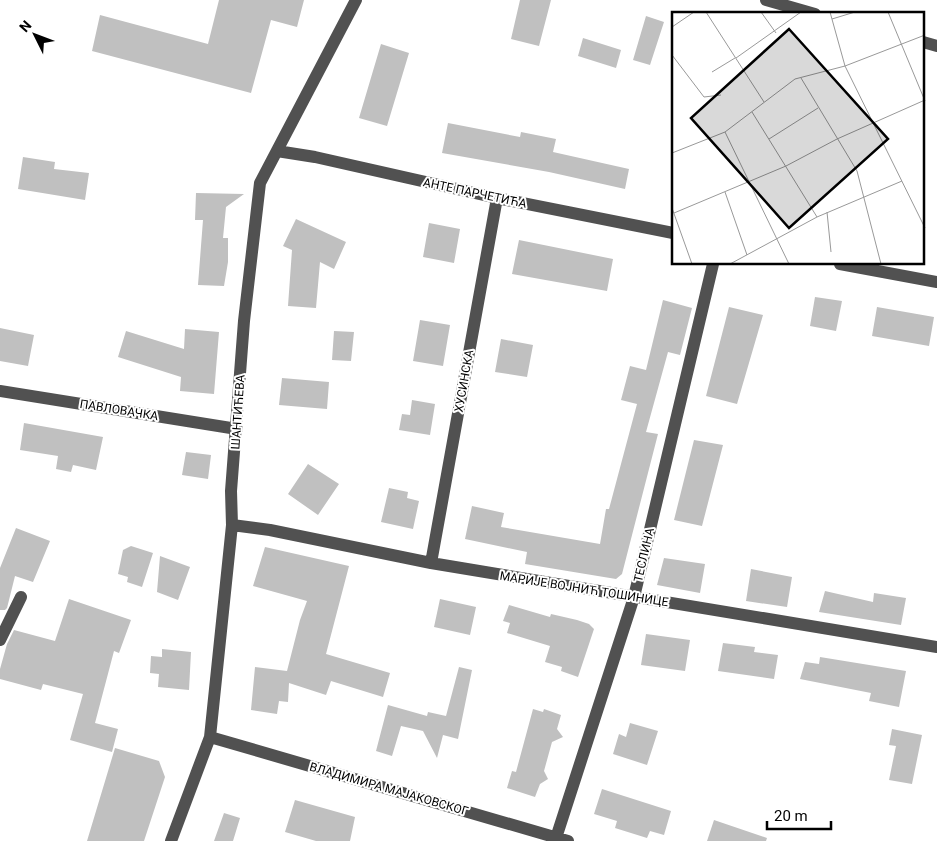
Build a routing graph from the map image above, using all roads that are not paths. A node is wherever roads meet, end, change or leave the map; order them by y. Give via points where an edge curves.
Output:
1 (356, 0) edge
2 (766, 0) edge
3 (791, 7) edge
4 (808, 12) edge
5 (924, 42) edge
6 (937, 46) edge
7 (277, 151) junction
8 (497, 198) junction
9 (672, 232) edge
10 (713, 265) edge
11 (845, 265) edge
12 (937, 282) edge
13 (0, 391) edge
14 (237, 429) junction
15 (232, 525) junction
16 (431, 563) junction
17 (21, 597) dead end
18 (634, 597) junction
19 (0, 640) edge
20 (937, 647) edge
21 (210, 737) junction
22 (560, 840) edge
23 (171, 841) edge

1 - 7 street, ШАНТИЋЕВА
2 - 3 street
3 - 4 street
5 - 6 street
7 - 8 street, АНТЕ ПАРЧЕТИЋА
7 - 14 street, ШАНТИЋЕВА via 260,183 244,321
8 - 9 street, АНТЕ ПАРЧЕТИЋА
8 - 16 street, ХУСИНСКА
10 - 18 street, ТЕСЛИНА
11 - 12 street
13 - 14 street, ПАВЛОВАЧКА
14 - 15 street, ШАНТИЋЕВА via 231,491
15 - 16 street, МАРИЈЕ ВОЈНИЋ ТОШИНИЦЕ
15 - 21 street, ШАНТИЋЕВА
16 - 18 street, МАРИЈЕ ВОЈНИЋ ТОШИНИЦЕ
17 - 19 street
18 - 20 street, МАРИЈЕ ВОЈНИЋ ТОШИНИЦЕ
18 - 22 street, ТЕСЛИНА
21 - 22 street, ВЛАДИМИРА МАЈАКОВСКОГ
21 - 23 street, ШАНТИЋЕВА

